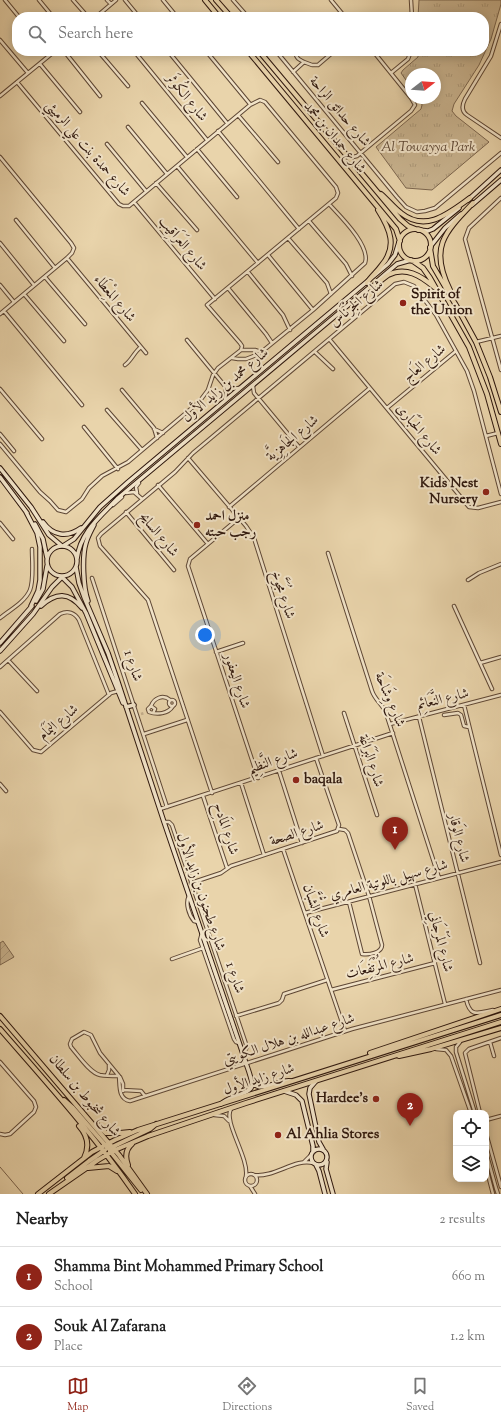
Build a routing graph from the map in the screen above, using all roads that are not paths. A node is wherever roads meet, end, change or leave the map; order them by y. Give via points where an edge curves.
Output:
1 (4, 0) edge
2 (39, 0) edge
3 (73, 0) edge
4 (107, 0) edge
5 (116, 0) edge
6 (125, 0) edge
7 (163, 0) edge
8 (205, 0) edge
9 (216, 0) edge
10 (234, 0) edge
11 (330, 0) edge
12 (411, 0) edge
13 (111, 4) junction
14 (213, 10) edge
15 (15, 12) edge
16 (49, 12) edge
17 (84, 12) edge
18 (102, 12) edge
19 (135, 12) edge
20 (174, 12) edge
21 (227, 12) edge
22 (244, 12) edge
23 (341, 12) edge
24 (412, 12) edge
25 (501, 24) edge
26 (0, 40) edge
27 (12, 55) edge
28 (13, 56) edge
29 (49, 56) edge
30 (68, 56) edge
31 (102, 56) edge
32 (138, 56) edge
33 (172, 56) edge
34 (210, 56) edge
35 (252, 56) edge
36 (263, 56) edge
37 (280, 56) edge
38 (296, 56) edge
39 (330, 56) edge
40 (377, 56) edge
41 (409, 56) edge
42 (304, 62) junction
43 (40, 64) junction
44 (293, 72) junction
45 (391, 73) junction
46 (28, 74) junction
47 (17, 82) junction
48 (128, 86) dead end
49 (405, 90) edge
50 (0, 96) edge
51 (100, 96) dead end
52 (142, 103) dead end
53 (414, 104) edge
54 (250, 105) junction
55 (80, 112) dead end
56 (238, 115) junction
57 (227, 124) junction
58 (128, 127) dead end
59 (218, 131) junction
60 (501, 138) edge
61 (208, 140) junction
62 (107, 144) dead end
63 (197, 149) junction
64 (501, 153) edge
65 (360, 154) junction
66 (357, 156) junction
67 (0, 157) edge
68 (187, 157) junction
69 (348, 158) junction
70 (278, 162) dead end
71 (354, 165) junction
72 (177, 166) junction
73 (501, 170) edge
74 (166, 174) junction
75 (501, 180) edge
76 (156, 183) junction
77 (374, 189) junction
78 (146, 191) junction
79 (366, 193) junction
80 (237, 197) dead end
81 (470, 198) junction
82 (501, 198) edge
83 (134, 202) junction
84 (473, 203) junction
85 (329, 204) junction
86 (16, 220) dead end
87 (309, 221) junction
88 (299, 229) junction
89 (197, 230) dead end
90 (418, 230) junction
91 (288, 238) junction
92 (400, 242) junction
93 (0, 243) edge
94 (430, 247) junction
95 (268, 255) junction
96 (67, 258) junction
97 (412, 261) junction
98 (258, 263) junction
99 (55, 268) junction
100 (248, 272) junction
101 (352, 276) junction
102 (45, 277) junction
103 (366, 283) junction
104 (0, 285) edge
105 (34, 285) junction
106 (228, 288) junction
107 (370, 288) junction
108 (438, 291) junction
109 (24, 294) junction
110 (331, 295) junction
111 (215, 299) junction
112 (14, 302) junction
113 (457, 307) junction
114 (313, 310) junction
115 (4, 311) junction
116 (0, 314) edge
117 (85, 324) dead end
118 (290, 330) junction
119 (501, 336) edge
120 (492, 339) junction
121 (187, 340) dead end
122 (330, 340) junction
123 (64, 341) dead end
124 (476, 342) junction
125 (272, 343) junction
126 (141, 346) junction
127 (241, 350) junction
128 (456, 351) junction
129 (261, 352) junction
130 (315, 352) junction
131 (146, 353) dead end
132 (232, 358) junction
133 (125, 365) dead end
134 (333, 368) dead end
135 (501, 370) edge
136 (214, 373) junction
137 (224, 385) junction
138 (253, 385) junction
139 (242, 387) junction
140 (370, 388) junction
141 (0, 389) edge
142 (122, 390) dead end
143 (247, 390) junction
144 (254, 393) junction
145 (259, 399) junction
146 (223, 403) junction
147 (82, 405) dead end
148 (387, 408) junction
149 (108, 410) dead end
150 (501, 412) edge
151 (84, 427) dead end
152 (154, 428) junction
153 (498, 432) junction
154 (163, 433) junction
155 (0, 434) edge
156 (486, 436) junction
157 (156, 438) junction
158 (42, 439) dead end
159 (0, 444) edge
160 (501, 444) edge
161 (299, 447) junction
162 (142, 450) junction
163 (14, 451) dead end
164 (188, 458) junction
165 (155, 466) junction
166 (0, 468) edge
167 (118, 469) junction
168 (1, 479) edge
169 (158, 485) junction
170 (137, 493) junction
171 (501, 494) edge
172 (142, 499) junction
173 (501, 502) edge
174 (31, 507) junction
175 (229, 507) junction
176 (108, 508) junction
177 (26, 512) junction
178 (126, 512) junction
179 (98, 518) junction
180 (239, 518) junction
181 (0, 523) edge
182 (85, 525) junction
183 (13, 539) dead end
184 (208, 544) junction
185 (62, 546) junction
186 (32, 548) dead end
187 (328, 553) dead end
188 (47, 558) junction
189 (77, 558) junction
190 (47, 564) junction
191 (501, 564) edge
192 (76, 567) junction
193 (174, 570) dead end
194 (62, 577) junction
195 (92, 578) dead end
196 (468, 580) dead end
197 (32, 606) junction
198 (454, 606) dead end
199 (38, 609) junction
200 (86, 613) junction
201 (0, 618) edge
202 (96, 624) junction
203 (0, 643) edge
204 (243, 643) dead end
205 (0, 651) edge
206 (216, 652) junction
207 (501, 657) edge
208 (8, 660) junction
209 (480, 663) junction
210 (0, 667) edge
211 (492, 689) dead end
212 (37, 691) dead end
213 (118, 691) junction
214 (109, 695) junction
215 (501, 695) edge
216 (134, 705) junction
217 (464, 705) junction
218 (151, 706) junction
219 (126, 708) junction
220 (148, 711) junction
221 (0, 712) edge
222 (153, 713) junction
223 (344, 713) dead end
224 (141, 714) junction
225 (444, 715) dead end
226 (419, 717) junction
227 (187, 720) junction
228 (390, 724) junction
229 (469, 727) junction
230 (392, 733) junction
231 (144, 734) junction
232 (354, 745) junction
233 (323, 756) junction
234 (316, 758) junction
235 (279, 771) junction
236 (258, 778) junction
237 (241, 783) junction
238 (0, 784) edge
239 (6, 791) dead end
240 (212, 793) junction
241 (204, 796) junction
242 (167, 807) junction
243 (160, 809) junction
244 (377, 815) dead end
245 (164, 822) junction
246 (339, 829) junction
247 (302, 843) junction
248 (283, 849) junction
249 (264, 855) junction
250 (501, 855) edge
251 (501, 862) edge
252 (227, 868) junction
253 (457, 873) junction
254 (439, 878) junction
255 (191, 883) junction
256 (415, 884) junction
257 (369, 896) junction
258 (348, 902) junction
259 (304, 913) junction
260 (202, 933) junction
261 (203, 948) junction
262 (172, 959) dead end
263 (435, 963) junction
264 (480, 963) dead end
265 (327, 980) junction
266 (331, 990) junction
267 (501, 990) edge
268 (466, 1000) junction
269 (445, 1004) junction
270 (501, 1009) edge
271 (501, 1015) edge
272 (0, 1016) edge
273 (236, 1016) junction
274 (501, 1022) edge
275 (501, 1028) edge
276 (0, 1029) edge
277 (345, 1031) junction
278 (466, 1038) junction
279 (501, 1038) edge
280 (490, 1042) junction
281 (240, 1043) junction
282 (431, 1048) junction
283 (243, 1054) junction
284 (494, 1056) dead end
285 (383, 1059) junction
286 (0, 1062) edge
287 (109, 1064) junction
288 (246, 1064) junction
289 (344, 1064) junction
290 (468, 1070) junction
291 (462, 1072) junction
292 (106, 1075) junction
293 (120, 1076) junction
294 (318, 1080) junction
295 (291, 1081) junction
296 (252, 1083) junction
297 (123, 1090) junction
298 (283, 1091) junction
299 (122, 1095) junction
300 (59, 1096) junction
301 (145, 1096) junction
302 (221, 1104) junction
303 (231, 1108) junction
304 (470, 1110) edge
305 (474, 1110) edge
306 (479, 1110) edge
307 (207, 1115) junction
308 (87, 1116) junction
309 (501, 1116) edge
310 (489, 1119) edge
311 (230, 1122) junction
312 (157, 1123) junction
313 (138, 1130) junction
314 (0, 1134) edge
315 (135, 1141) junction
316 (489, 1144) edge
317 (108, 1149) junction
318 (323, 1149) junction
319 (312, 1154) junction
320 (84, 1158) junction
321 (327, 1161) junction
322 (304, 1162) junction
323 (489, 1163) edge
324 (315, 1164) junction
325 (246, 1168) junction
326 (83, 1169) junction
327 (130, 1171) junction
328 (501, 1172) edge
329 (497, 1173) junction
330 (253, 1175) junction
331 (246, 1176) junction
332 (263, 1176) junction
333 (124, 1178) junction
334 (489, 1179) edge
335 (64, 1183) junction
336 (256, 1183) junction
337 (249, 1186) junction
338 (501, 1187) edge
339 (255, 1193) edge
340 (38, 1194) edge
341 (49, 1194) edge
342 (135, 1194) edge
343 (146, 1194) edge
344 (325, 1194) edge
345 (333, 1194) edge
346 (493, 1194) edge
347 (498, 1194) edge

1 - 15 street
2 - 16 street
3 - 17 street
4 - 13 street
5 - 13 street
6 - 19 street
7 - 20 street
8 - 14 main road
9 - 21 main road
10 - 22 street
11 - 23 street
12 - 24 street
13 - 18 street
25 - 60 street via 491,56 462,105 467,116
26 - 27 street
28 - 46 street
29 - 43 street
30 - 51 street
31 - 48 street
32 - 61 street, شارع الكُوثَر
33 - 57 street
34 - 54 street
35 - 79 main road, شارع حمدان بن محمد
36 - 69 main road, شارع حمدان بن محمد
37 - 44 street, شارع حدائق الراحة
38 - 42 street
39 - 42 street via 318,65
40 - 45 street
41 - 45 street
42 - 44 street
43 - 46 street
43 - 55 street
44 - 65 street, شارع حدائق الراحة
45 - 49 street
46 - 47 street
47 - 50 street
47 - 83 street, شارع حمدة بنت علي الرميثي via 119,204 127,206
52 - 68 street
53 - 65 street via 414,108
54 - 56 street, شارع حمدة بنت علي الرميثي
54 - 85 street via 257,100 265,102 336,186 337,197
56 - 57 street, شارع حمدة بنت علي الرميثي
56 - 70 street
57 - 59 street, شارع حمدة بنت علي الرميثي
58 - 74 street
59 - 61 street, شارع حمدة بنت علي الرميثي
59 - 88 street
61 - 63 street, شارع حمدة بنت علي الرميثي
62 - 78 street, شارع حمدة بنت علي الرميثي
63 - 68 street, شارع حمدة بنت علي الرميثي
63 - 80 street
64 - 65 street, شارع حدائق الراحة via 438,207 421,212 411,210 401,202
65 - 66 street
66 - 69 street
66 - 71 street
67 - 96 street via 72,243 73,251
68 - 72 street, شارع حمدة بنت علي الرميثي
69 - 71 main road, شارع حمدان بن محمد
71 - 77 main road, شارع حمدان بن محمد
72 - 74 street, شارع حمدة بنت علي الرميثي
72 - 98 street
73 - 81 main road
74 - 76 street, شارع حمدة بنت علي الرميثي
75 - 84 main road
76 - 78 street, شارع حمدة بنت علي الرميثي
76 - 89 street
77 - 81 main road via 400,213 417,221 436,220
77 - 90 main road, شارع حمدان بن محمد via 402,222
78 - 83 street, شارع حمدة بنت علي الرميثي
79 - 92 main road, شارع حمدان بن محمد via 396,229
79 - 103 main road via 386,224 390,239 385,261
81 - 90 main road via 438,226 428,231
82 - 120 street via 469,228 465,237
83 - 111 street, شارع العَرَاقِيب
84 - 94 main road via 445,228
84 - 113 main road via 453,224 444,238 441,251 442,274
85 - 87 street
85 - 101 street via 358,238 366,254 365,263
86 - 99 street
87 - 88 street
87 - 101 street via 346,264
88 - 91 street
90 - 92 main road via 407,232
90 - 94 main road via 428,237
91 - 95 street
91 - 110 street via 327,283
92 - 97 main road via 402,254
92 - 103 main road, شارع محمد بن زايد الأول via 388,264
93 - 105 street
94 - 97 main road via 425,257
94 - 113 main road via 433,266
95 - 98 street
95 - 114 street
96 - 99 street
96 - 126 street, شارع المِعْطَاء
97 - 107 main road, شارع محمد بن زايد الأول via 398,264
97 - 108 main road via 426,272
98 - 100 street
99 - 102 street
100 - 106 street
100 - 118 street via 283,315
101 - 110 street
102 - 105 street
102 - 117 street
103 - 139 main road, شارع محمد بن زايد الأول
104 - 112 street
105 - 109 street
106 - 111 street
106 - 125 street
107 - 108 main road via 390,274 404,272 418,275
107 - 138 main road, شارع محمد بن زايد الأول
108 - 153 main road via 469,347 485,387
109 - 112 street
109 - 123 street
110 - 114 street
111 - 127 street via 207,305 241,344
112 - 115 street
113 - 124 main road
114 - 118 street
115 - 116 street
115 - 147 street
118 - 125 street
119 - 120 street
120 - 124 street
120 - 135 street
121 - 136 street
122 - 128 street, شارع الجِرْنَاس via 395,284 404,282 414,286 432,309
122 - 130 street, شارع الجِرْنَاس
122 - 140 street, شارع الحَبَارى
124 - 150 main road
125 - 129 street
126 - 131 street, شارع المِعْطَاء
126 - 133 street
127 - 129 street
127 - 132 street
128 - 148 street, شارع العَاج
128 - 156 street, شارع الجِرْنَاس via 472,384
129 - 132 street via 249,358
130 - 134 street
130 - 145 street, شارع الجِرْنَاس
132 - 136 street
136 - 137 street
136 - 154 street via 210,387 202,399
137 - 139 street via 231,389
137 - 146 street via 226,393
138 - 143 main road, شارع محمد بن زايد الأول
138 - 144 street
139 - 146 main road, شارع محمد بن زايد الأول
140 - 148 street, شارع الحَبَارى
140 - 161 street, شارع الجَاهِزِيَّة
141 - 158 street
142 - 152 street
143 - 144 street
143 - 165 main road, شارع محمد بن زايد الأول
144 - 145 street
145 - 161 street
145 - 164 street, شارع الجِرْنَاس
146 - 182 main road, شارع محمد بن زايد الأول via 117,491
148 - 173 street, شارع الحَبَارى via 469,507 478,508
149 - 162 street
151 - 167 street
152 - 154 street
152 - 157 street
153 - 156 street
153 - 160 main road
154 - 157 street
155 - 163 street
156 - 171 street, شارع الجِرْنَاس
157 - 162 street
159 - 167 street via 40,492 62,512 82,499 102,476
161 - 175 street, شارع الجَاهِزِيَّة
162 - 167 street
164 - 169 street, شارع الجِرْنَاس
164 - 175 street, شارع مُجَوَّخ
165 - 170 street via 137,485
165 - 176 main road, شارع محمد بن زايد الأول
166 - 174 main road
168 - 177 main road
169 - 172 street, شارع الجِرْنَاس
169 - 184 street
170 - 172 street
170 - 176 street via 126,493
172 - 178 street, شارع الجِرْنَاس
174 - 182 main road via 46,526 56,533 70,534
174 - 185 main road via 49,535
175 - 180 street, شارع مُجَوَّخ
176 - 179 main road, شارع محمد بن زايد الأول
177 - 188 main road via 43,539
177 - 197 main road via 37,533 40,547 39,586
178 - 193 street, شارع السايح
178 - 227 street, شارع الجِرْنَاس via 101,534 98,538 99,544 148,600
179 - 189 main road, شارع محمد بن زايد الأول via 83,537
179 - 202 main road via 84,550 85,589
180 - 184 street, شارع اليعفور
180 - 233 street, شارع مُجَوَّخ via 255,541
181 - 183 street
182 - 185 main road, شارع محمد بن زايد الأول via 74,539
184 - 206 street, شارع اليعفور via 190,560 188,566
185 - 188 main road via 52,550
185 - 189 main road via 74,551
186 - 201 street via 30,589 19,603
187 - 228 street, شارع وِشَاحَة via 372,691
188 - 190 main road
189 - 192 main road
190 - 194 main road via 51,572
190 - 197 main road via 43,589
191 - 196 street
192 - 194 main road via 71,574
192 - 202 main road, شارع طحنون بن زايد الأول via 81,589
194 - 199 main road
194 - 200 main road, شارع طحنون بن زايد الأول via 72,587
195 - 216 street, شارع 1
197 - 203 main road
198 - 209 street
199 - 200 main road via 50,599 61,596 73,599
199 - 205 main road
200 - 213 main road, شارع طحنون بن زايد الأول
202 - 219 main road, شارع طحنون بن زايد الأول
204 - 206 street
206 - 236 street, شارع اليعفور
207 - 209 street
208 - 210 street
208 - 212 street
208 - 214 street via 60,614 72,613 78,620
209 - 211 street
213 - 214 street, شارع اليَمَام
213 - 219 main road, شارع طحنون بن زايد الأول
214 - 221 street, شارع اليَمَام via 38,752 33,750
215 - 217 street, شارع النَّعَائِم
216 - 219 main road
216 - 224 street, شارع 1
217 - 226 street, شارع النَّعَائِم
217 - 229 street
218 - 220 street
218 - 222 street via 155,709
218 - 222 street via 153,701 160,698 166,697 175,701 167,711
219 - 243 main road, شارع طحنون بن زايد الأول
220 - 222 street
220 - 224 street
223 - 232 street, شارع البَرَاعَة
224 - 231 street, شارع 1
225 - 229 street via 458,712 464,726
226 - 228 street, شارع النَّعَائِم
226 - 253 street, شارع الوَقار
227 - 231 street
227 - 240 street
228 - 230 street, شارع وِشَاحَة
229 - 250 street
230 - 232 street, شارع النَّظِيم
230 - 254 street, شارع وِشَاحَة
231 - 242 street, شارع 1
232 - 233 street, شارع النَّظِيم
232 - 244 street, شارع البَرَاعَة
233 - 234 street, شارع النَّظِيم
234 - 235 street, شارع النَّظِيم
234 - 246 street, شارع الصحة
235 - 236 street, شارع النَّظِيم
235 - 247 street
236 - 237 street, شارع النَّظِيم
237 - 240 street, شارع النَّظِيم
237 - 249 street
238 - 239 street
240 - 241 street, شارع النَّظِيم
241 - 242 street, شارع النَّظِيم
241 - 252 street, شارع المَادِح
242 - 243 street, شارع النَّظِيم
243 - 245 main road, شارع طحنون بن زايد الأول
245 - 255 street, شارع 1 via 171,824
245 - 260 main road, شارع طحنون بن زايد الأول
246 - 247 street, شارع الصحة
246 - 257 street via 348,833
247 - 248 street, شارع الصحة
248 - 249 street, شارع الصحة
248 - 259 street, شارع الشُّبَّان
249 - 252 street, شارع الصحة
251 - 253 street, شارع سهيل باللوتية العامري
252 - 255 street, شارع الصحة via 221,873
253 - 254 street, شارع سهيل باللوتية العامري
253 - 264 street, شارع الوَقار
254 - 256 street, شارع سهيل باللوتية العامري
255 - 273 street, شارع 1
256 - 257 street, شارع سهيل باللوتية العامري
256 - 263 street, شارع المَرْجَانِي
257 - 258 street, شارع سهيل باللوتية العامري
257 - 258 street via 382,947 378,952 362,954
258 - 259 street, شارع سهيل باللوتية العامري
259 - 265 street, شارع الشُّبَّان
260 - 261 street via 200,938
260 - 281 main road, شارع طحنون بن زايد الأول
261 - 262 street
261 - 281 street via 234,1039
263 - 266 street, شارع المُرْتَفِعَات
263 - 269 street, شارع المَرْجَانِي
265 - 266 street, شارع الشُّبَّان
265 - 273 street via 286,994 279,1003
266 - 277 street, شارع الشُّبَّان
267 - 268 street, شارع عبدالله بن هلال الكويتي
268 - 269 street, شارع عبدالله بن هلال الكويتي
268 - 270 street via 469,1009 475,1013
269 - 277 street, شارع عبدالله بن هلال الكويتي
270 - 289 main road
271 - 289 main road, شارع زايد الأول
272 - 308 main road, شارع شخبوط بن سلطان
273 - 283 street, شارع 1 via 247,1047
274 - 285 main road, شارع زايد الأول
275 - 278 main road
276 - 300 main road, شارع شخبوط بن سلطان
277 - 288 street, شارع عبدالله بن هلال الكويتي
278 - 282 main road
278 - 291 street via 458,1043 456,1048
279 - 280 street
280 - 284 street
280 - 290 street via 465,1052
281 - 283 main road, شارع طحنون بن زايد الأول
282 - 285 main road
282 - 304 street via 443,1049 450,1054
283 - 288 main road, شارع طحنون بن زايد الأول
285 - 294 main road, شارع زايد الأول
286 - 314 street via 34,1101 36,1107 34,1112 10,1134
287 - 292 street
287 - 292 street via 89,1033 84,1032 70,1041 71,1047 91,1069 98,1074
287 - 293 street
288 - 296 main road, شارع طحنون بن زايد الأول
288 - 301 street, شارع عبدالله بن هلال الكويتي
289 - 295 main road, شارع زايد الأول
290 - 291 street
290 - 306 street
291 - 305 street
292 - 293 street
293 - 297 street
293 - 299 street
294 - 298 main road, شارع زايد الأول
294 - 318 main road via 310,1088 309,1094
295 - 296 main road via 281,1081 260,1088
295 - 302 main road, شارع زايد الأول
296 - 302 main road via 250,1090 228,1098
297 - 299 street
297 - 301 street via 141,1091
298 - 303 main road, شارع زايد الأول
298 - 319 main road via 298,1096 302,1101 313,1146
299 - 301 street, شارع عبدالله بن هلال الكويتي via 130,1100
300 - 317 main road, شارع شخبوط بن سلطان
300 - 320 main road via 86,1136 87,1148
302 - 312 main road, شارع زايد الأول
303 - 307 main road, شارع زايد الأول
303 - 311 street via 228,1114
307 - 311 street via 224,1116
307 - 315 main road, شارع زايد الأول
308 - 313 main road via 106,1133
308 - 317 main road, شارع شخبوط بن سلطان
309 - 310 street
311 - 325 street
312 - 313 main road, شارع زايد الأول
312 - 317 main road via 150,1129
313 - 317 main road, شارع زايد الأول
315 - 317 main road, شارع زايد الأول
315 - 327 main road via 126,1153
316 - 329 street
317 - 320 main road, شارع زايد الأول
317 - 326 main road, شارع زايد الأول
317 - 327 main road, شارع شخبوط بن سلطان
317 - 333 main road, شارع شخبوط بن سلطان
317 - 335 main road via 71,1175
317 - 343 main road
318 - 319 main road via 318,1149
318 - 321 main road via 327,1154
319 - 322 street
319 - 324 main road via 311,1159
320 - 340 main road, شارع زايد الأول
321 - 324 main road via 322,1165
321 - 345 main road via 326,1169
322 - 324 street
322 - 332 street
323 - 347 street
324 - 344 main road via 320,1171
325 - 330 street
325 - 331 street
326 - 333 main road via 109,1166
326 - 335 main road, شارع زايد الأول
327 - 343 main road, شارع شخبوط بن سلطان
328 - 329 street
329 - 338 street
330 - 331 street
330 - 332 street
330 - 336 street
331 - 337 street via 245,1182
332 - 336 street
333 - 342 main road, شارع شخبوط بن سلطان
334 - 346 street
335 - 341 main road, شارع زايد الأول
336 - 337 street
336 - 339 street
337 - 339 street

